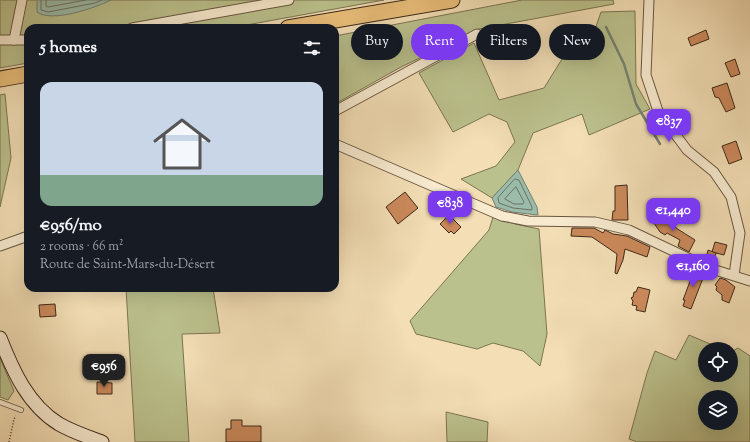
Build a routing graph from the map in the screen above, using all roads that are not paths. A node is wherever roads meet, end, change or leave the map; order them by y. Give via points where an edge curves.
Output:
1 (22, 0) edge
2 (289, 0) edge
3 (452, 0) edge
4 (649, 0) edge
5 (154, 24) edge
6 (311, 24) edge
7 (476, 35) edge
8 (0, 40) edge
9 (14, 40) junction
10 (24, 40) edge
11 (24, 75) edge
12 (0, 79) edge
13 (339, 109) edge
14 (339, 146) edge
15 (24, 237) edge
16 (0, 246) edge
17 (734, 275) junction
18 (750, 281) edge
19 (0, 338) edge
20 (0, 402) edge
21 (21, 410) road end
22 (102, 442) edge

1 - 9 street
2 - 5 street
3 - 6 main road
4 - 17 street via 646,75 658,111 687,150 714,172 731,196 740,233
7 - 13 street
8 - 9 street
9 - 10 street
11 - 12 main road
14 - 17 street via 502,216 528,221 595,222 629,230 709,268
15 - 16 street
17 - 18 street
19 - 22 main road via 19,381 44,411 59,423
20 - 21 lane

